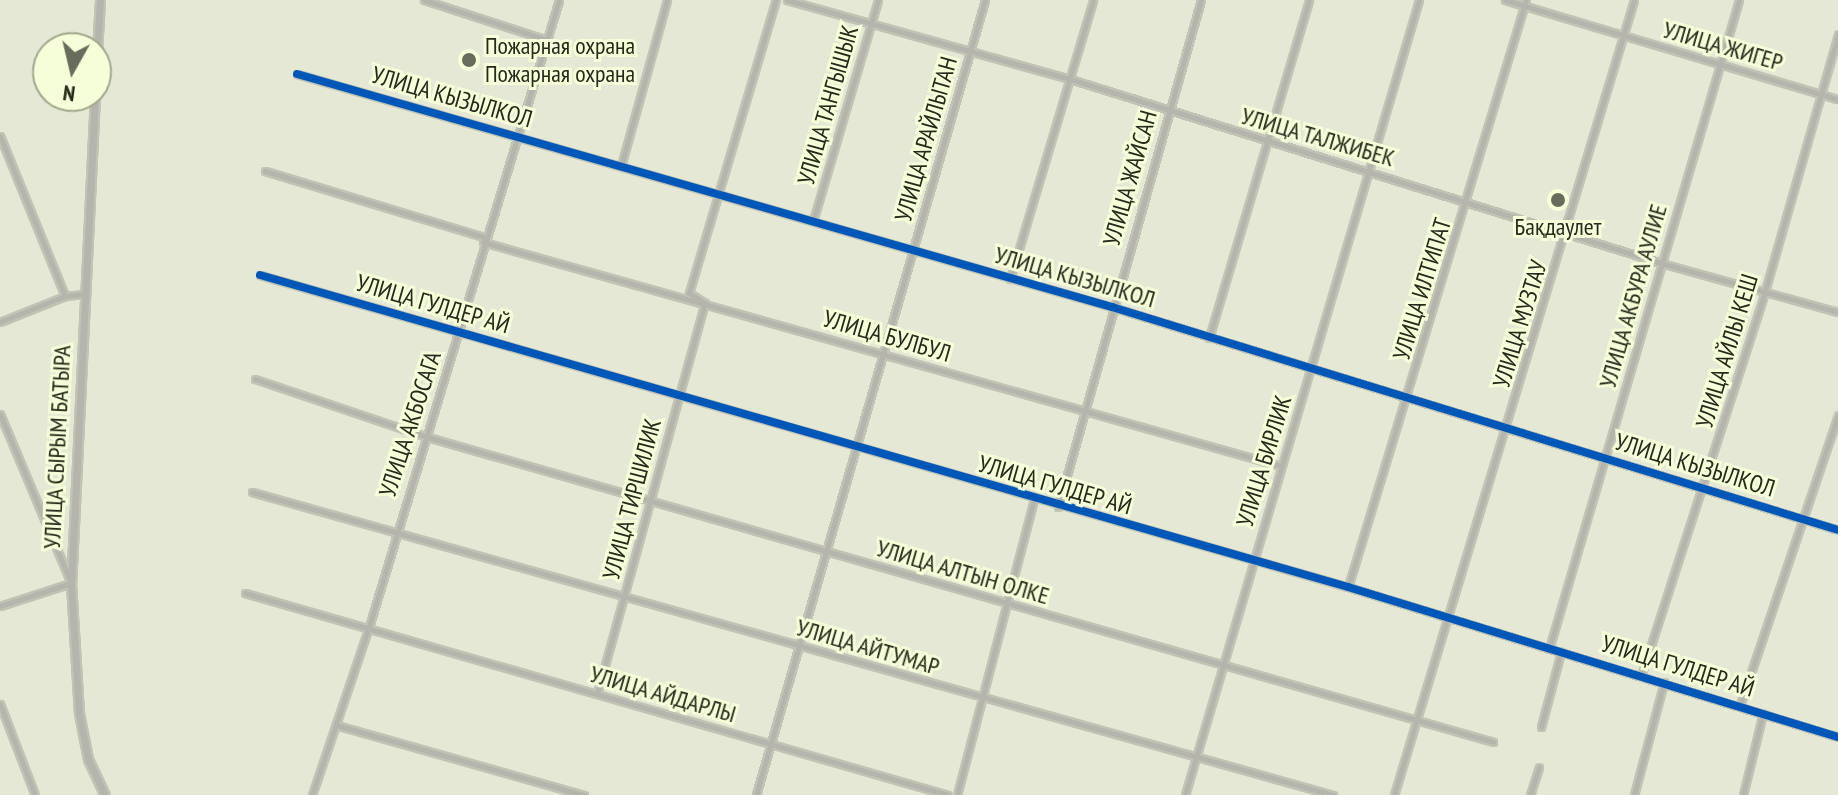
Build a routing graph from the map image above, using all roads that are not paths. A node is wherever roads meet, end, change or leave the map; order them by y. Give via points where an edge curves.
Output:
1 (100, 0) edge
2 (424, 0) edge
3 (559, 0) edge
4 (667, 0) edge
5 (776, 0) edge
6 (787, 0) edge
7 (878, 0) edge
8 (985, 0) edge
9 (1093, 0) edge
10 (1201, 0) edge
11 (1309, 0) edge
12 (1419, 0) edge
13 (1505, 0) edge
14 (1634, 0) edge
15 (1739, 0) edge
16 (1526, 3) edge
17 (870, 24) junction
18 (98, 32) edge
19 (1838, 34) edge
20 (1623, 35) junction
21 (547, 40) junction
22 (969, 54) junction
23 (1720, 64) junction
24 (297, 74) dead end
25 (1070, 79) junction
26 (1820, 94) junction
27 (1838, 99) edge
28 (1169, 111) junction
29 (94, 112) edge
30 (0, 136) edge
31 (518, 137) junction
32 (1268, 142) junction
33 (621, 166) junction
34 (265, 171) dead end
35 (1368, 171) junction
36 (715, 191) junction
37 (1467, 199) junction
38 (813, 221) junction
39 (1567, 230) junction
40 (483, 240) junction
41 (912, 249) junction
42 (1661, 263) junction
43 (260, 275) dead end
44 (1010, 279) junction
45 (1765, 291) junction
46 (84, 294) junction
47 (65, 296) junction
48 (705, 303) junction
49 (1112, 307) junction
50 (1838, 312) edge
51 (0, 322) edge
52 (458, 332) junction
53 (1209, 338) junction
54 (884, 353) junction
55 (1310, 367) junction
56 (255, 379) dead end
57 (679, 396) junction
58 (1408, 398) junction
59 (1083, 413) junction
60 (0, 414) edge
61 (1838, 415) edge
62 (1507, 428) junction
63 (424, 436) junction
64 (858, 448) junction
65 (1604, 458) junction
66 (1281, 466) junction
67 (1703, 489) junction
68 (252, 492) dead end
69 (1034, 500) junction
70 (650, 501) junction
71 (1058, 507) junction
72 (1802, 520) junction
73 (1838, 530) edge
74 (394, 534) junction
75 (829, 552) junction
76 (1252, 563) junction
77 (71, 583) junction
78 (1348, 587) junction
79 (245, 593) dead end
80 (623, 598) junction
81 (1007, 603) junction
82 (0, 606) edge
83 (1444, 619) junction
84 (368, 630) junction
85 (802, 647) junction
86 (1549, 649) junction
87 (1561, 652) junction
88 (1223, 665) junction
89 (1641, 676) junction
90 (1664, 682) junction
91 (597, 694) junction
92 (982, 697) junction
93 (0, 704) edge
94 (1740, 705) junction
95 (1763, 713) junction
96 (1416, 720) junction
97 (336, 725) junction
98 (1541, 727) dead end
99 (1838, 737) edge
100 (768, 742) junction
101 (1493, 742) dead end
102 (1196, 757) junction
103 (1539, 767) dead end
104 (35, 795) edge
105 (105, 795) edge
106 (312, 795) edge
107 (584, 795) edge
108 (756, 795) edge
109 (948, 795) edge
110 (957, 795) edge
111 (1185, 795) edge
112 (1333, 795) edge
113 (1394, 795) edge
114 (1530, 795) edge
115 (1634, 795) edge
116 (1743, 795) edge

1 - 18 street
2 - 21 street
3 - 21 street, УЛИЦА АКБОСАГА
4 - 33 street
5 - 36 street
6 - 17 street, УЛИЦА ТАЛЖИБЕК
7 - 17 street, УЛИЦА ТАНГЫШЫК
8 - 22 street, УЛИЦА АРАЙЛЫТАН
9 - 25 street
10 - 28 street, УЛИЦА ЖАЙСАН
11 - 32 street
12 - 35 street, УЛИЦА БИРЛИК
13 - 16 street, УЛИЦА ЖИГЕР
14 - 20 street, УЛИЦА МУЗТАУ
15 - 23 street, УЛИЦА АКБУРА АУЛИЕ
16 - 20 street, УЛИЦА ЖИГЕР
16 - 37 street, УЛИЦА ИЛТИПАТ
17 - 22 street, УЛИЦА ТАЛЖИБЕК
17 - 38 street, УЛИЦА ТАНГЫШЫК
19 - 26 street, УЛИЦА АЙЛЫ КЕШ
20 - 23 street, УЛИЦА ЖИГЕР
20 - 39 street, УЛИЦА МУЗТАУ
21 - 31 street, УЛИЦА АКБОСАГА
22 - 25 street, УЛИЦА ТАЛЖИБЕК
22 - 41 street, УЛИЦА АРАЙЛЫТАН
23 - 26 street, УЛИЦА ЖИГЕР
23 - 42 street, УЛИЦА АКБУРА АУЛИЕ
24 - 31 street, УЛИЦА КЫЗЫЛКОЛ
25 - 28 street, УЛИЦА ТАЛЖИБЕК
25 - 44 street
26 - 27 street, УЛИЦА ЖИГЕР
26 - 45 street, УЛИЦА АЙЛЫ КЕШ
28 - 32 street, УЛИЦА ТАЛЖИБЕК
28 - 49 street, УЛИЦА ЖАЙСАН
29 - 46 street, УЛИЦА СЫРЫМ БАТЫРА
30 - 47 street
31 - 33 street, УЛИЦА КЫЗЫЛКОЛ
31 - 40 street, УЛИЦА АКБОСАГА
32 - 35 street, УЛИЦА ТАЛЖИБЕК
32 - 53 street
33 - 36 street, УЛИЦА КЫЗЫЛКОЛ
34 - 40 street, УЛИЦА БУЛБУЛ
35 - 37 street, УЛИЦА ТАЛЖИБЕК
35 - 55 street, УЛИЦА БИРЛИК
36 - 38 street, УЛИЦА КЫЗЫЛКОЛ
36 - 48 street via 689,293
37 - 39 street, УЛИЦА ТАЛЖИБЕК
37 - 58 street, УЛИЦА ИЛТИПАТ
38 - 41 street, УЛИЦА КЫЗЫЛКОЛ
39 - 42 street, УЛИЦА ТАЛЖИБЕК
39 - 62 street, УЛИЦА МУЗТАУ
40 - 48 street, УЛИЦА БУЛБУЛ
40 - 52 street, УЛИЦА АКБОСАГА
41 - 44 street, УЛИЦА КЫЗЫЛКОЛ
41 - 54 street, УЛИЦА АРАЙЛЫТАН
42 - 45 street, УЛИЦА ТАЛЖИБЕК
42 - 65 street, УЛИЦА АКБУРА АУЛИЕ
43 - 52 street, УЛИЦА ГУЛДЕР АЙ
44 - 49 street, УЛИЦА КЫЗЫЛКОЛ
45 - 50 street, УЛИЦА ТАЛЖИБЕК
45 - 67 street, УЛИЦА АЙЛЫ КЕШ
46 - 47 street
46 - 77 street, УЛИЦА СЫРЫМ БАТЫРА
47 - 51 street
48 - 54 street, УЛИЦА БУЛБУЛ
48 - 57 street, УЛИЦА ТИРШИЛИК
49 - 53 street, УЛИЦА КЫЗЫЛКОЛ
49 - 59 street, УЛИЦА ЖАЙСАН
52 - 57 street, УЛИЦА ГУЛДЕР АЙ
52 - 63 street, УЛИЦА АКБОСАГА
53 - 55 street, УЛИЦА КЫЗЫЛКОЛ
54 - 59 street, УЛИЦА БУЛБУЛ
54 - 64 street, УЛИЦА АРАЙЛЫТАН
55 - 58 street, УЛИЦА КЫЗЫЛКОЛ
55 - 66 street, УЛИЦА БИРЛИК
56 - 63 street, УЛИЦА АЛТЫН ОЛКЕ
57 - 64 street, УЛИЦА ГУЛДЕР АЙ
57 - 70 street, УЛИЦА ТИРШИЛИК
58 - 62 street, УЛИЦА КЫЗЫЛКОЛ
58 - 78 street, УЛИЦА ИЛТИПАТ
59 - 66 street, УЛИЦА БУЛБУЛ
59 - 71 street, УЛИЦА ЖАЙСАН
60 - 77 street
61 - 72 street
62 - 65 street, УЛИЦА КЫЗЫЛКОЛ
62 - 83 street, УЛИЦА МУЗТАУ
63 - 70 street, УЛИЦА АЛТЫН ОЛКЕ
63 - 74 street, УЛИЦА АКБОСАГА
64 - 69 street, УЛИЦА ГУЛДЕР АЙ
64 - 75 street, УЛИЦА АРАЙЛЫТАН
65 - 67 street, УЛИЦА КЫЗЫЛКОЛ
65 - 86 street, УЛИЦА АКБУРА АУЛИЕ
66 - 76 street, УЛИЦА БИРЛИК
67 - 72 street, УЛИЦА КЫЗЫЛКОЛ
67 - 89 street, УЛИЦА АЙЛЫ КЕШ
68 - 74 street, УЛИЦА АЙТУМАР
69 - 71 street, УЛИЦА ГУЛДЕР АЙ
69 - 81 street
70 - 75 street, УЛИЦА АЛТЫН ОЛКЕ
70 - 80 street, УЛИЦА ТИРШИЛИК
71 - 76 street, УЛИЦА ГУЛДЕР АЙ
72 - 73 street, УЛИЦА КЫЗЫЛКОЛ
72 - 94 street
74 - 80 street, УЛИЦА АЙТУМАР
74 - 84 street, УЛИЦА АКБОСАГА
75 - 81 street, УЛИЦА АЛТЫН ОЛКЕ
75 - 85 street, УЛИЦА АРАЙЛЫТАН
76 - 78 street, УЛИЦА ГУЛДЕР АЙ
76 - 88 street, УЛИЦА БИРЛИК
77 - 82 street
77 - 105 street, УЛИЦА СЫРЫМ БАТЫРА via 79,713 88,759
78 - 83 street, УЛИЦА ГУЛДЕР АЙ
79 - 84 street, УЛИЦА АЙДАРЛЫ
80 - 85 street, УЛИЦА АЙТУМАР
80 - 91 street, УЛИЦА ТИРШИЛИК
81 - 88 street, УЛИЦА АЛТЫН ОЛКЕ
81 - 92 street
83 - 86 street, УЛИЦА ГУЛДЕР АЙ
83 - 96 street, УЛИЦА МУЗТАУ
84 - 91 street, УЛИЦА АЙДАРЛЫ
84 - 97 street, УЛИЦА АКБОСАГА
85 - 92 street, УЛИЦА АЙТУМАР
85 - 100 street, УЛИЦА АРАЙЛЫТАН
86 - 87 street, УЛИЦА ГУЛДЕР АЙ
87 - 89 street, УЛИЦА ГУЛДЕР АЙ
87 - 98 street
88 - 96 street, УЛИЦА АЛТЫН ОЛКЕ
88 - 102 street, УЛИЦА БИРЛИК
89 - 90 street, УЛИЦА ГУЛДЕР АЙ
90 - 94 street, УЛИЦА ГУЛДЕР АЙ
90 - 115 street
91 - 100 street, УЛИЦА АЙДАРЛЫ
92 - 102 street, УЛИЦА АЙТУМАР
92 - 110 street
93 - 104 street
94 - 95 street, УЛИЦА ГУЛДЕР АЙ
95 - 99 street, УЛИЦА ГУЛДЕР АЙ
95 - 116 street
96 - 101 street, УЛИЦА АЛТЫН ОЛКЕ
96 - 113 street, УЛИЦА МУЗТАУ
97 - 106 street, УЛИЦА АКБОСАГА
97 - 107 street
100 - 108 street, УЛИЦА АРАЙЛЫТАН
100 - 109 street, УЛИЦА АЙДАРЛЫ
102 - 111 street, УЛИЦА БИРЛИК
102 - 112 street, УЛИЦА АЙТУМАР
103 - 114 street

